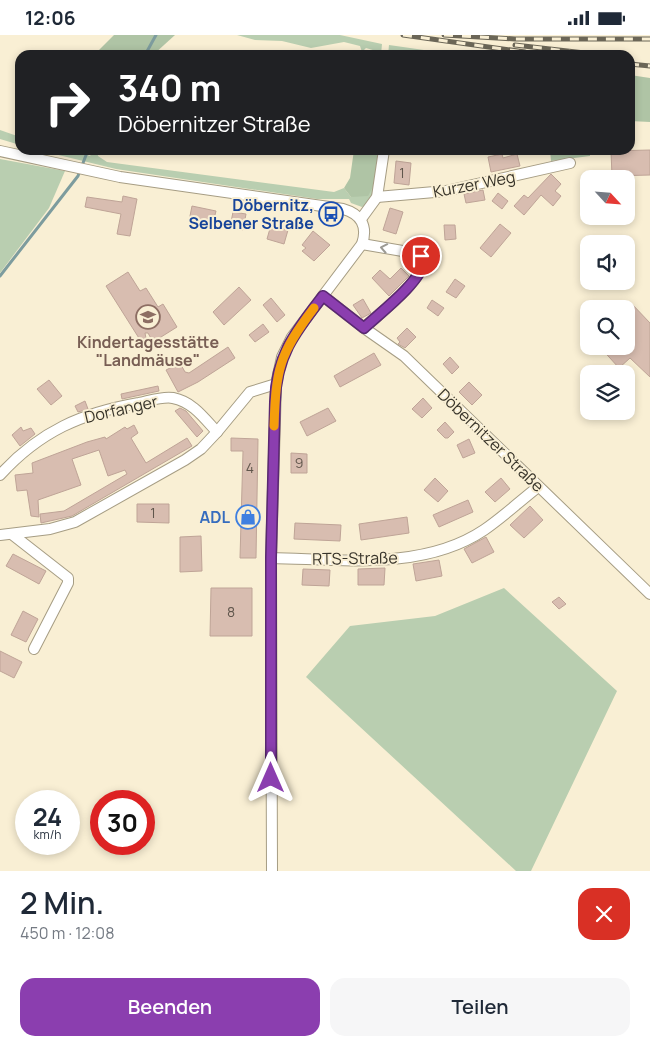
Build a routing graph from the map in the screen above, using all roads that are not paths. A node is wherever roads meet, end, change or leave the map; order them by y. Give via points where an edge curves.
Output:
1 (0, 151) edge
2 (15, 155) edge
3 (17, 155) edge
4 (383, 155) edge
5 (570, 163) dead end
6 (377, 197) junction
7 (361, 219) junction
8 (362, 243) junction
9 (323, 296) junction
10 (364, 328) junction
11 (276, 384) junction
12 (217, 432) junction
13 (0, 475) edge
14 (538, 487) junction
15 (0, 535) edge
16 (13, 535) junction
17 (271, 558) junction
18 (650, 594) edge
19 (34, 649) dead end
20 (272, 871) edge

1 - 2 street
3 - 7 street via 80,170 343,209
4 - 6 street
5 - 6 street, Kurzer Weg via 446,191
6 - 7 street
7 - 8 street via 366,232
8 - 9 street
10 -> 8 street via 415,279 423,269 424,261 414,253
9 - 10 street, Döbernitzer Straße
9 - 11 street via 292,337 282,357
10 - 14 street, Döbernitzer Straße via 404,356
11 - 12 street via 250,392
11 - 17 street
12 - 13 street, Dorfanger via 191,405 171,398 98,411 38,440
12 - 16 street via 185,460 76,521
14 - 17 street, RTS-Straße via 483,531 440,550 379,560
14 - 18 street, Döbernitzer Straße
15 - 16 street
16 - 19 street via 68,578
17 - 20 street

